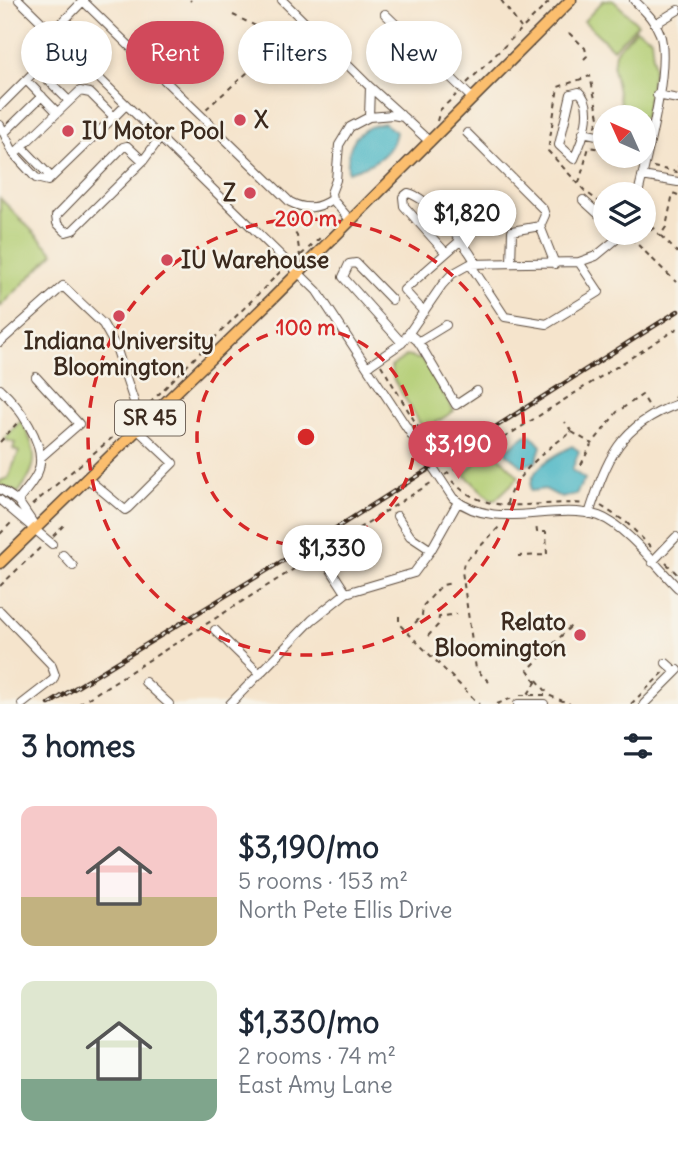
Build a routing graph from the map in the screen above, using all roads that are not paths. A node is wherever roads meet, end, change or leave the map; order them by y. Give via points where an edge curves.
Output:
1 (19, 0) edge
2 (84, 0) edge
3 (282, 0) edge
4 (570, 0) edge
5 (634, 0) edge
6 (678, 10) edge
7 (385, 14) dead end
8 (40, 21) edge
9 (64, 21) edge
10 (655, 23) junction
11 (22, 84) edge
12 (30, 84) edge
13 (52, 84) edge
14 (103, 84) edge
15 (370, 87) junction
16 (657, 95) junction
17 (42, 96) junction
18 (678, 99) edge
19 (472, 100) junction
20 (69, 101) junction
21 (655, 105) edge
22 (0, 106) edge
23 (125, 106) junction
24 (57, 112) junction
25 (114, 117) junction
26 (369, 117) junction
27 (403, 117) junction
28 (2, 129) edge
29 (583, 132) junction
30 (467, 133) dead end
31 (593, 134) edge
32 (160, 138) junction
33 (428, 140) junction
34 (22, 147) junction
35 (14, 155) junction
36 (143, 161) junction
37 (643, 168) edge
38 (642, 176) junction
39 (51, 177) junction
40 (641, 182) edge
41 (678, 182) edge
42 (332, 199) junction
43 (583, 200) dead end
44 (593, 209) edge
45 (351, 221) junction
46 (540, 226) junction
47 (461, 240) junction
48 (610, 245) edge
49 (445, 252) junction
50 (579, 262) junction
51 (511, 263) junction
52 (473, 264) junction
53 (555, 264) junction
54 (294, 269) junction
55 (392, 300) dead end
56 (424, 312) junction
57 (446, 325) dead end
58 (410, 334) junction
59 (0, 342) edge
60 (418, 342) junction
61 (402, 343) junction
62 (367, 367) junction
63 (36, 377) dead end
64 (0, 388) edge
65 (477, 391) dead end
66 (674, 403) edge
67 (161, 407) junction
68 (139, 418) junction
69 (40, 458) junction
70 (88, 479) junction
71 (0, 489) edge
72 (0, 500) edge
73 (18, 501) junction
74 (458, 502) junction
75 (589, 514) junction
76 (397, 516) dead end
77 (37, 529) junction
78 (676, 537) edge
79 (50, 542) road end
80 (430, 550) junction
81 (63, 555) dead end
82 (655, 558) junction
83 (326, 562) dead end
84 (0, 563) edge
85 (73, 566) dead end
86 (678, 588) edge
87 (346, 593) junction
88 (0, 611) edge
89 (215, 630) dead end
90 (672, 668) edge
91 (260, 674) junction
92 (145, 682) dead end
93 (547, 700) edge
94 (22, 704) edge
95 (169, 704) edge
96 (230, 704) edge
97 (518, 704) edge
98 (644, 704) edge

1 - 8 street
2 - 9 street
2 - 42 street via 290,202 317,208
3 - 15 street
4 - 19 main road, SR 45
5 - 10 street
6 - 10 street
7 - 19 street
10 - 16 street via 663,51
11 - 22 street
12 - 17 street
13 - 20 street
14 - 23 street
15 - 26 street
15 - 27 street
16 - 18 street
16 - 21 street
17 - 24 street
17 - 28 street
19 - 33 main road, SR 45
20 - 24 street
20 - 25 street via 80,91 90,93
23 - 25 street
23 - 32 street
24 - 34 street
25 - 39 street
26 - 27 street
26 - 42 street via 351,127 339,145
27 - 33 street
28 - 35 street
29 - 29 street via 588,112 585,96 579,92 570,94 559,145 574,159
29 - 31 street
30 - 46 street via 543,209
32 - 36 street
32 - 54 street
33 - 45 main road, SR 45
34 - 35 street
34 - 39 street
35 - 39 street via 36,178 48,181
36 - 36 street via 73,230 66,232 57,223 56,216 123,148 127,146
37 - 38 street
38 - 40 street
38 - 41 street
42 - 45 street
43 - 44 street
45 - 54 main road, SR 45
46 - 51 street via 512,231
46 - 53 street
47 - 49 street
47 - 49 street via 408,192 404,206
47 - 52 street
48 - 50 street
49 - 56 street via 404,290
50 - 52 street via 599,292 547,324 505,317
50 - 53 street
51 - 52 street
51 - 53 street
52 - 56 street via 452,274
54 - 62 street via 324,300
54 - 67 main road, SR 45
55 - 61 street via 356,264 349,264 343,278
56 - 58 street
57 - 60 street
58 - 60 street
58 - 61 street
59 - 68 street via 63,286 103,324 116,347
60 - 65 street via 456,405
61 - 62 street
62 - 74 street
63 - 69 street via 79,424
64 - 69 street via 24,415
66 - 75 street via 624,436 609,457
67 - 68 main road, SR 45
67 - 68 street
68 - 70 main road, SR 45
68 - 70 street via 173,463 125,510
69 - 73 street via 37,475
70 - 77 main road, SR 45
71 - 73 street
72 - 77 street
73 - 77 street
74 - 75 street via 499,516
74 - 80 street
75 - 82 street via 610,522
76 - 80 street via 410,536
77 - 79 street
77 - 84 main road, SR 45
78 - 82 street
80 - 87 street via 414,573
81 - 85 street
82 - 86 street
83 - 87 street
87 - 91 street via 312,620
88 - 94 street via 51,664 55,675
89 - 91 street
90 - 98 street
91 - 96 street
92 - 95 street
93 - 97 street

